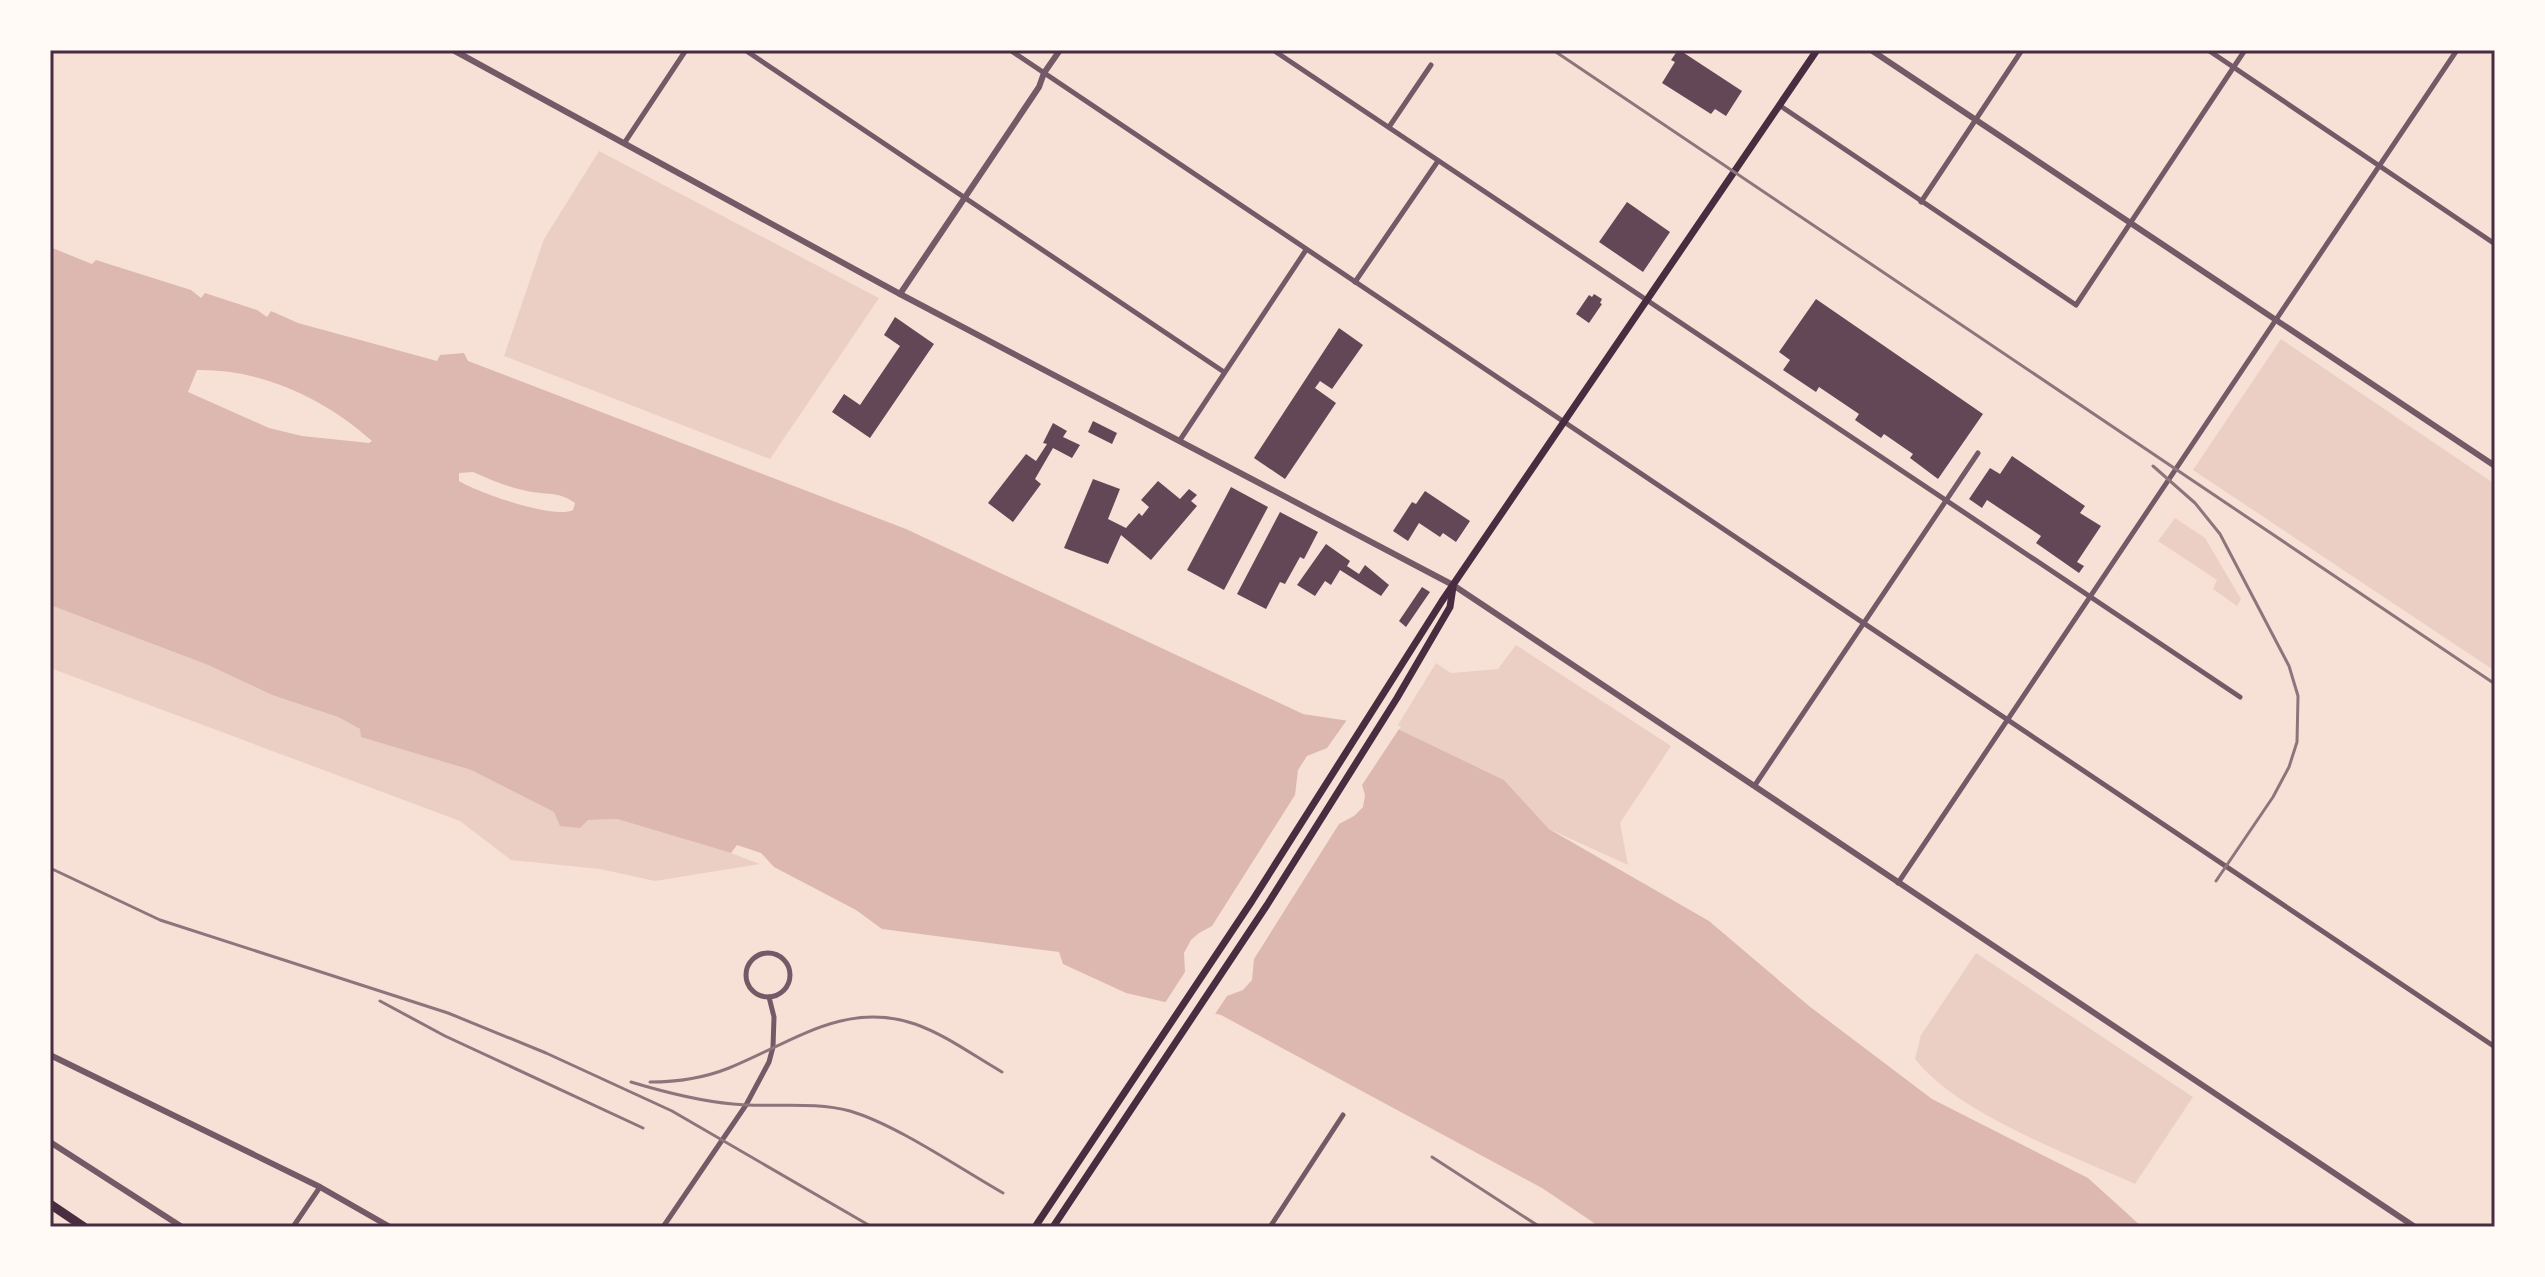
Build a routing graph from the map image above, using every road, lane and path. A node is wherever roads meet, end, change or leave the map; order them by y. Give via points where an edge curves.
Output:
1 (453, 50) edge
2 (686, 50) edge
3 (745, 50) edge
4 (1010, 50) edge
5 (1060, 50) edge
6 (1273, 50) edge
7 (1817, 50) edge
8 (1871, 50) edge
9 (2022, 50) edge
10 (2208, 50) edge
11 (2245, 50) edge
12 (2457, 50) edge
13 (1431, 65) dead end
14 (2234, 67) junction
15 (1044, 73) junction
16 (1779, 105) junction
17 (1976, 118) junction
18 (1389, 127) junction
19 (625, 142) junction
20 (1438, 161) junction
21 (2378, 167) junction
22 (965, 197) junction
23 (1921, 202) junction
24 (2130, 224) junction
25 (2495, 244) edge
26 (1306, 250) junction
27 (1355, 282) junction
28 (900, 294) junction
29 (1649, 299) junction
30 (2275, 319) junction
31 (1224, 372) junction
32 (1566, 421) junction
33 (1180, 440) junction
34 (1978, 453) dead end
35 (2495, 465) edge
36 (1946, 500) junction
37 (1453, 585) junction
38 (2089, 595) junction
39 (1863, 623) junction
40 (2240, 697) dead end
41 (2007, 719) junction
42 (1755, 785) junction
43 (1897, 883) junction
44 (769, 997) junction
45 (2495, 1047) edge
46 (50, 1055) edge
47 (1343, 1115) dead end
48 (50, 1142) edge
49 (320, 1187) junction
50 (50, 1204) edge
51 (84, 1227) edge
52 (182, 1227) edge
53 (293, 1227) edge
54 (390, 1227) edge
55 (663, 1227) edge
56 (1035, 1227) edge
57 (1053, 1227) edge
58 (1270, 1227) edge
59 (2415, 1227) edge

1 - 19 street
2 - 19 street
3 - 22 street
4 - 15 street
5 - 15 street
6 - 18 street
7 - 16 main road
8 - 17 street
9 - 17 street
10 - 14 street
11 - 14 street
12 - 21 street
13 - 18 street
14 - 21 street
14 - 24 street
15 - 22 street
15 - 26 street
16 - 23 street
16 - 29 main road
17 - 23 street
17 - 24 street
18 - 20 street
19 - 28 street
20 - 27 street
20 - 29 street
21 - 25 street
21 - 30 street
22 - 28 street
22 - 31 street
23 - 24 street via 2076,305
24 - 30 street
26 - 27 street
26 - 31 street
27 - 32 street
28 - 33 street
29 - 32 main road
29 - 36 street
30 - 35 street
30 - 38 street
31 - 33 street
32 - 37 main road
32 - 39 street
33 - 37 street
34 - 36 street
36 - 38 street
36 - 39 street
37 - 42 street
37 - 56 main road
37 - 57 main road via 1450,607 1397,698
38 - 40 street
38 - 41 street
39 - 41 street
39 - 42 street
41 - 43 street
41 - 45 street
42 - 43 street
43 - 59 street
44 - 44 street via 783,991 789,971 782,958 769,953 755,957 745,975 755,994
44 - 55 street via 774,1017 769,1062
46 - 49 street
47 - 58 street
48 - 52 street
49 - 53 street
49 - 54 street
50 - 51 highway

